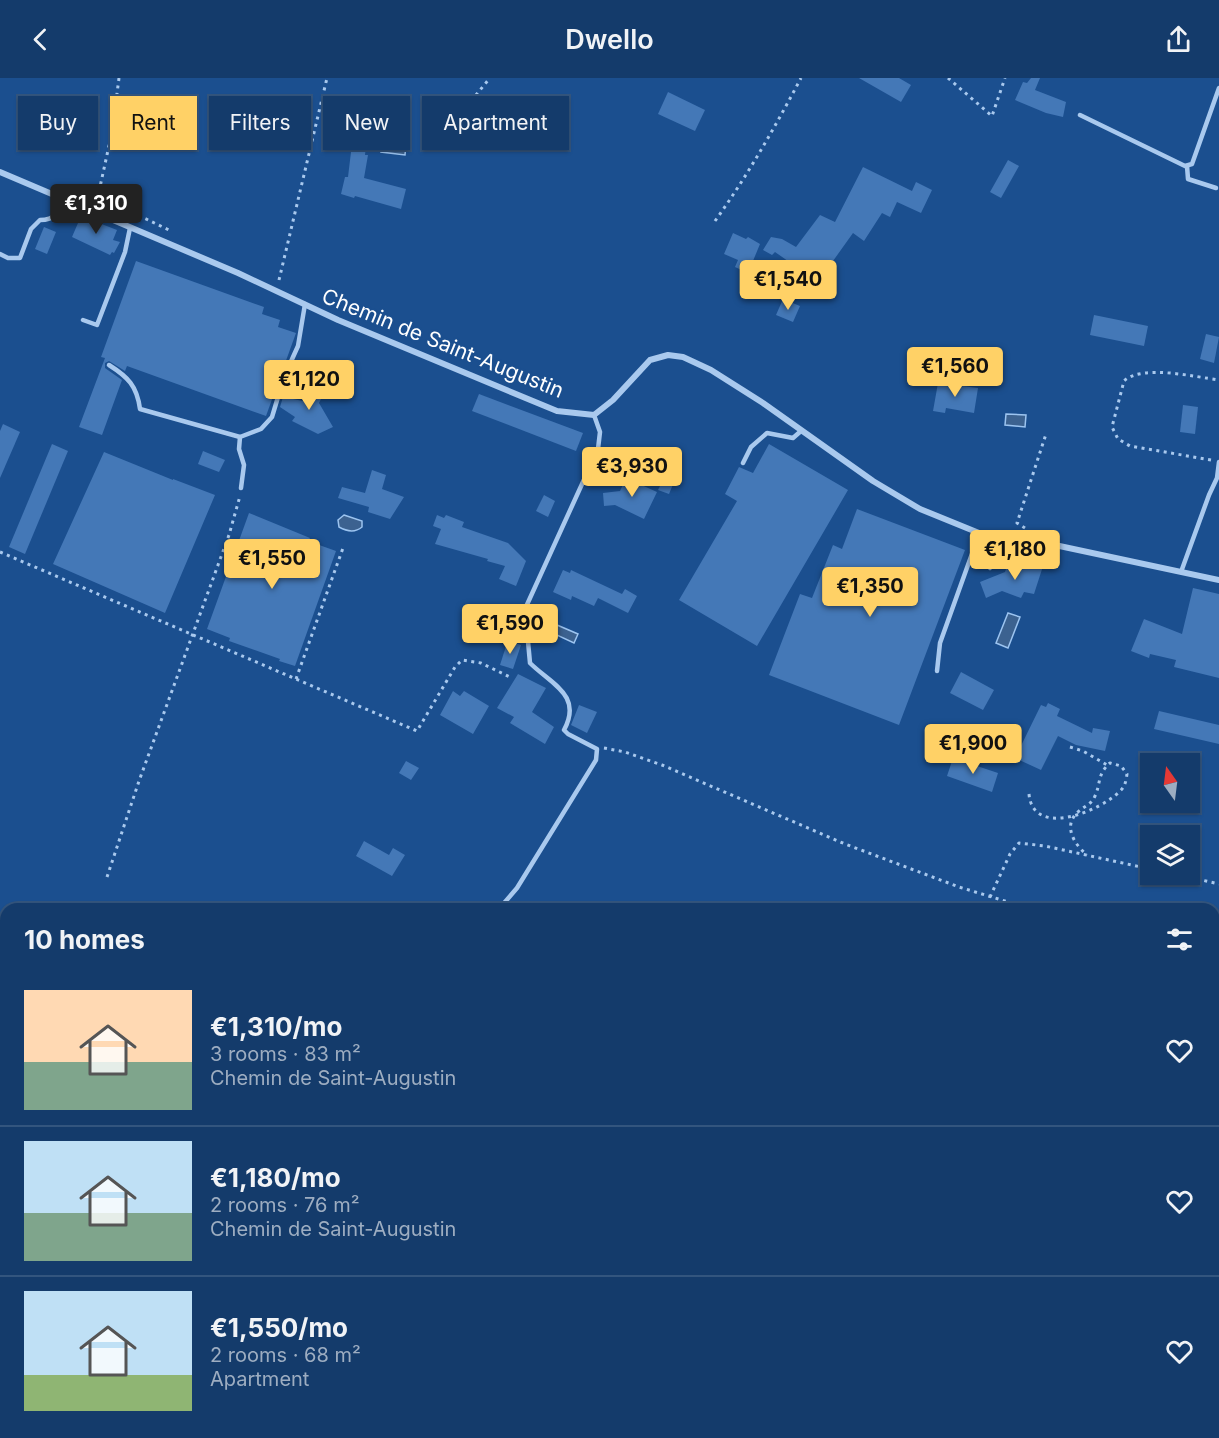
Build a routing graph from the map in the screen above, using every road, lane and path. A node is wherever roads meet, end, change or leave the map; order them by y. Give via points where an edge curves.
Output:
1 (119, 78) edge
2 (327, 78) edge
3 (490, 78) edge
4 (801, 78) edge
5 (948, 78) edge
6 (1005, 78) edge
7 (1219, 88) edge
8 (475, 96) edge
9 (1080, 115) dead end
10 (1187, 166) junction
11 (0, 172) edge
12 (1216, 188) dead end
13 (64, 199) junction
14 (715, 221) dead end
15 (130, 228) junction
16 (171, 231) dead end
17 (0, 254) edge
18 (276, 291) junction
19 (305, 304) junction
20 (83, 320) dead end
21 (291, 362) junction
22 (109, 365) dead end
23 (322, 380) dead end
24 (1219, 380) edge
25 (594, 415) junction
26 (801, 431) junction
27 (1046, 434) dead end
28 (240, 437) junction
29 (1219, 462) edge
30 (743, 463) dead end
31 (241, 488) joint
32 (1034, 530) dead end
33 (979, 533) junction
34 (343, 548) dead end
35 (0, 552) edge
36 (973, 552) junction
37 (990, 568) dead end
38 (1181, 572) junction
39 (1219, 579) edge
40 (194, 636) junction
41 (937, 671) dead end
42 (512, 678) dead end
43 (296, 679) junction
44 (1070, 747) dead end
45 (597, 749) junction
46 (1107, 765) junction
47 (1029, 794) dead end
48 (1076, 815) junction
49 (1087, 855) junction
50 (1140, 867) edge
51 (107, 877) dead end
52 (1200, 880) edge
53 (1219, 884) edge
54 (990, 897) junction
55 (504, 903) edge
56 (1010, 903) edge

1 - 16 path via 98,196
2 - 18 path
3 - 8 path
4 - 14 path via 764,148
5 - 6 path via 992,116
7 - 10 lane via 1192,164
9 - 10 lane
10 - 12 lane via 1188,179
11 - 13 street, Chemin de Saint-Augustin
13 - 15 street, Chemin de Saint-Augustin
13 - 17 lane via 60,211 31,229 20,258
15 - 18 street, Chemin de Saint-Augustin
15 - 20 lane via 97,325
18 - 19 street, Chemin de Saint-Augustin
19 - 21 lane via 298,346
19 - 25 street, Chemin de Saint-Augustin via 557,411
21 - 23 lane
21 - 28 lane via 272,417 261,429
22 - 28 lane via 124,374 138,394 140,409
24 - 29 path via 1157,373 1130,376 1124,381 1112,426 1118,440 1130,446
25 - 26 street via 650,360 668,355 683,357 711,370
25 - 45 lane via 600,432 598,449 525,609 530,663 568,698 571,710 564,730
26 - 30 lane via 793,438 767,433 751,447
26 - 33 street via 885,489
27 - 32 path via 1017,523
28 - 31 lane via 244,465
29 - 38 lane via 1217,478
31 - 40 path via 240,502
33 - 36 lane
33 - 38 street
34 - 43 path
35 - 40 path
36 - 37 lane
36 - 41 lane via 940,643
38 - 39 street
40 - 43 path
40 - 51 path
42 - 43 path via 481,663 462,660 417,731
44 - 46 path
45 - 54 path via 607,747 662,765 845,844
45 - 55 lane via 588,776
46 - 48 path via 1095,797
46 - 48 path via 1120,766 1127,774 1126,783 1106,802
47 - 48 path via 1036,813 1049,818
48 - 49 path via 1071,825 1072,836 1075,845
49 - 50 path
49 - 54 path via 1019,843
52 - 53 path
54 - 56 path

